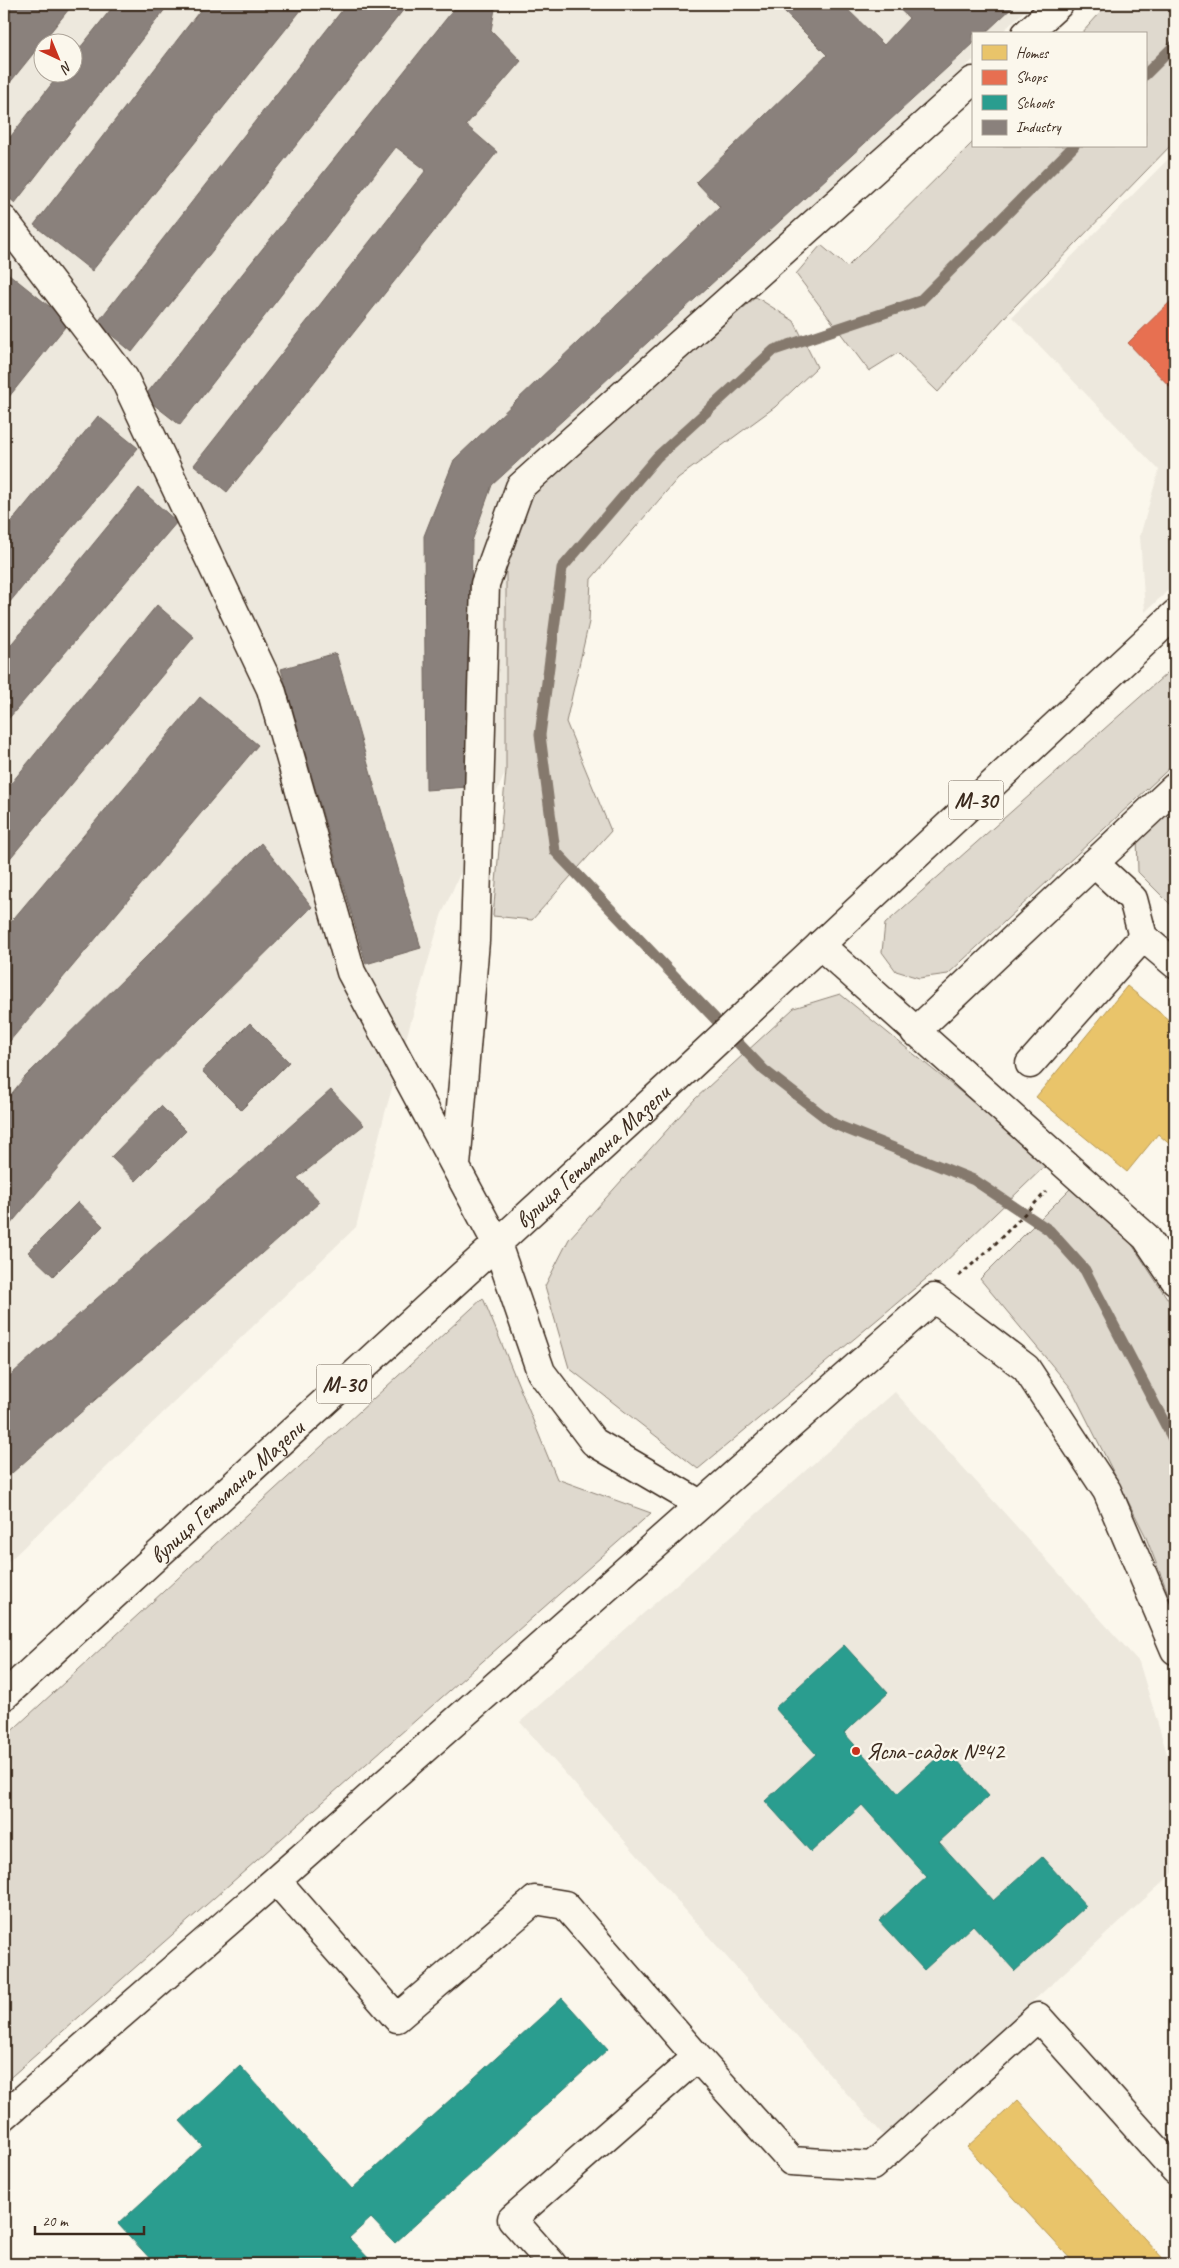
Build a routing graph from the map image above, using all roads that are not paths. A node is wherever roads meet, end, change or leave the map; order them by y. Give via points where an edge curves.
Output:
1 (1060, 4) edge
2 (1028, 32) edge
3 (972, 82) edge
4 (4, 220) edge
5 (1175, 614) edge
6 (1175, 787) edge
7 (1094, 863) junction
8 (1143, 937) junction
9 (820, 945) junction
10 (1175, 964) edge
11 (915, 1032) junction
12 (1030, 1064) dead end
13 (456, 1166) junction
14 (497, 1244) junction
15 (1175, 1280) edge
16 (700, 1504) junction
17 (1175, 1650) edge
18 (4, 1696) edge
19 (276, 1880) junction
20 (697, 2057) junction
21 (4, 2116) edge
22 (1175, 2170) edge
23 (552, 2264) edge

1 - 2 main road
3 - 13 main road via 520,487 485,584 475,940
4 - 13 main road via 124,378 271,689 352,972
5 - 9 main road, вулиця Гетьмана Мазепи / М-30
6 - 7 main road
7 - 8 main road via 1133,899
7 - 11 main road
8 - 10 main road
8 - 12 main road
9 - 11 main road
9 - 14 main road, вулиця Гетьмана Мазепи / М-30
11 - 15 main road via 1146,1237
13 - 14 main road
14 - 16 main road via 541,1372 594,1442
14 - 18 main road, вулиця Гетьмана Мазепи / М-30
16 - 17 main road via 934,1298 1026,1368 1107,1491
16 - 19 main road
19 - 20 main road via 398,2018 535,1900 565,1905
19 - 21 main road
20 - 22 main road via 792,2161 872,2166 1038,2017
20 - 23 main road via 512,2219

